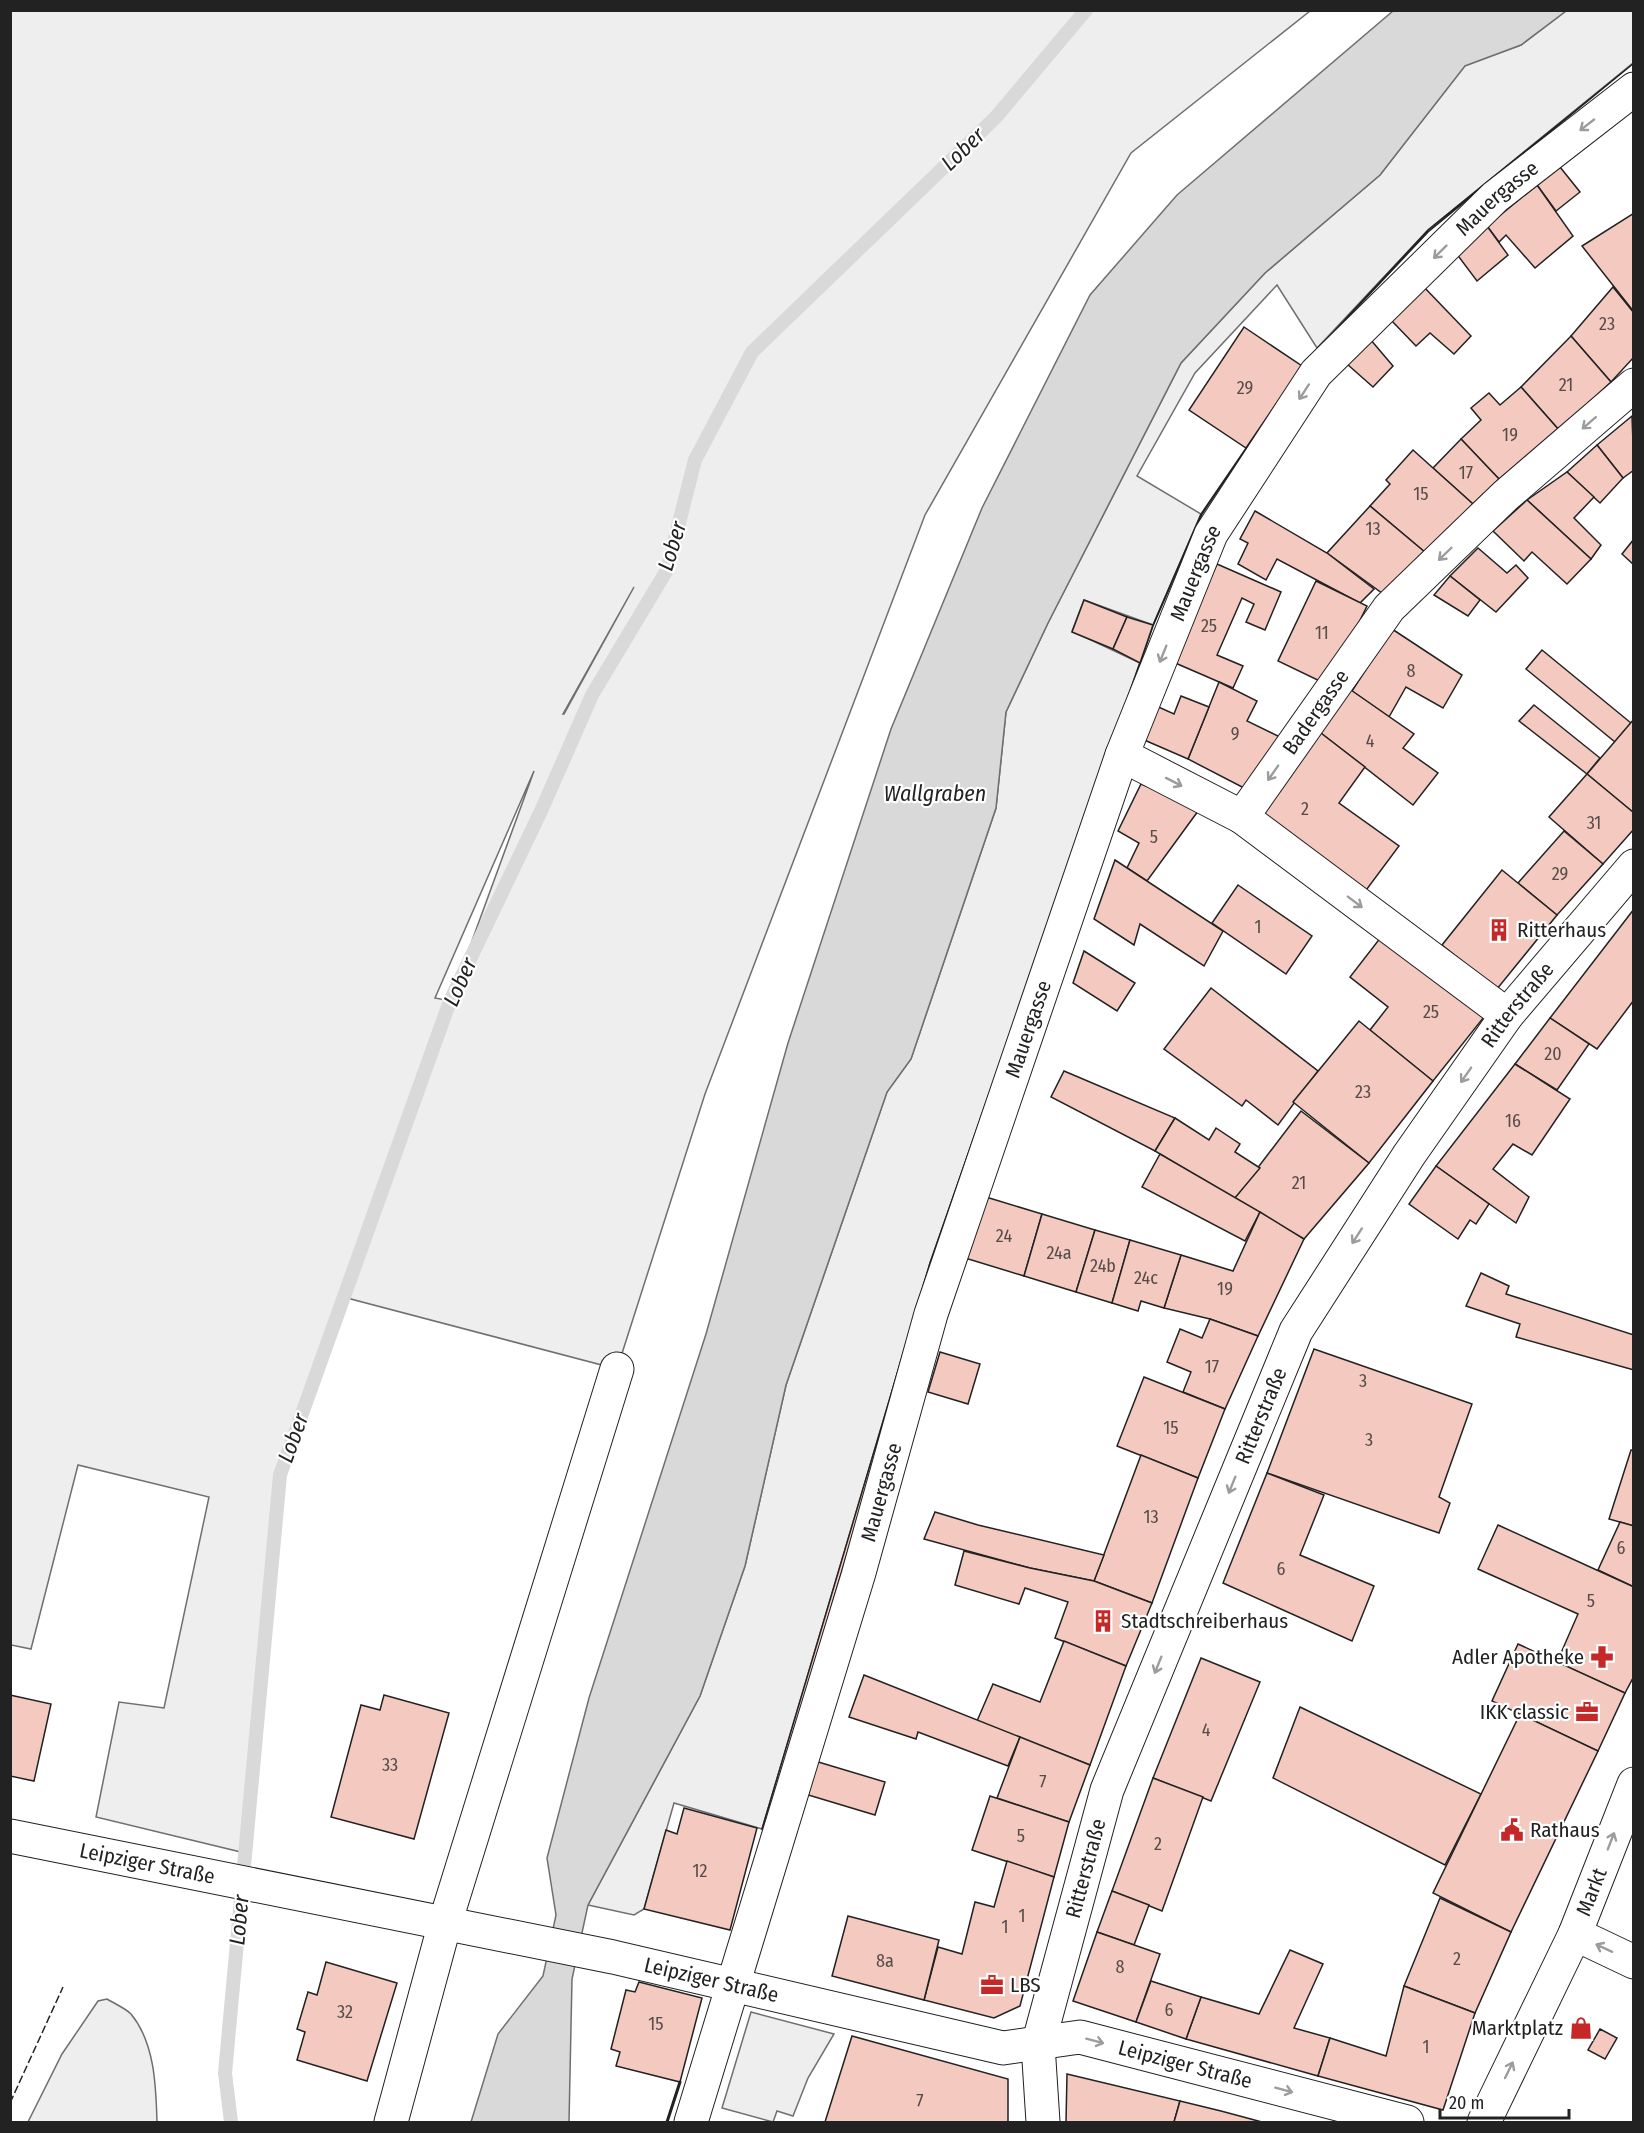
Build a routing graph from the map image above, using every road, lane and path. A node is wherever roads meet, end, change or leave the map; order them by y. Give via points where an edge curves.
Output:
1 (1634, 89) edge
2 (1634, 385) edge
3 (1122, 755) junction
4 (1242, 817) junction
5 (1634, 866) edge
6 (1507, 1015) junction
7 (617, 1369) dead end
8 (1634, 1785) edge
9 (10, 1836) edge
10 (445, 1923) junction
11 (1575, 1934) junction
12 (1634, 1962) edge
13 (734, 1985) junction
14 (1038, 2045) junction
15 (391, 2122) edge
16 (691, 2122) edge
17 (1043, 2122) edge
18 (1407, 2122) edge
19 (1484, 2122) edge

1 -> 3 street, Mauergasse via 1495,197 1316,373 1211,534
2 -> 4 street, Badergasse via 1505,496 1389,608
3 -> 4 street
3 - 13 street, Mauergasse via 931,1314 858,1576
4 -> 6 street
5 - 6 street, Ritterstraße
6 -> 14 street, Ritterstraße via 1409,1155 1296,1331 1107,1790
7 - 10 street
11 -> 8 street, Markt
9 - 10 street, Leipziger Straße
10 - 13 street, Leipziger Straße
10 - 15 street
12 -> 11 street, Markt
19 -> 11 street, Markt
13 - 14 street, Leipziger Straße via 1003,2048
13 - 16 street, Mauergasse
14 - 17 street, Ritterstraße
14 -> 18 street, Leipziger Straße via 1080,2037

